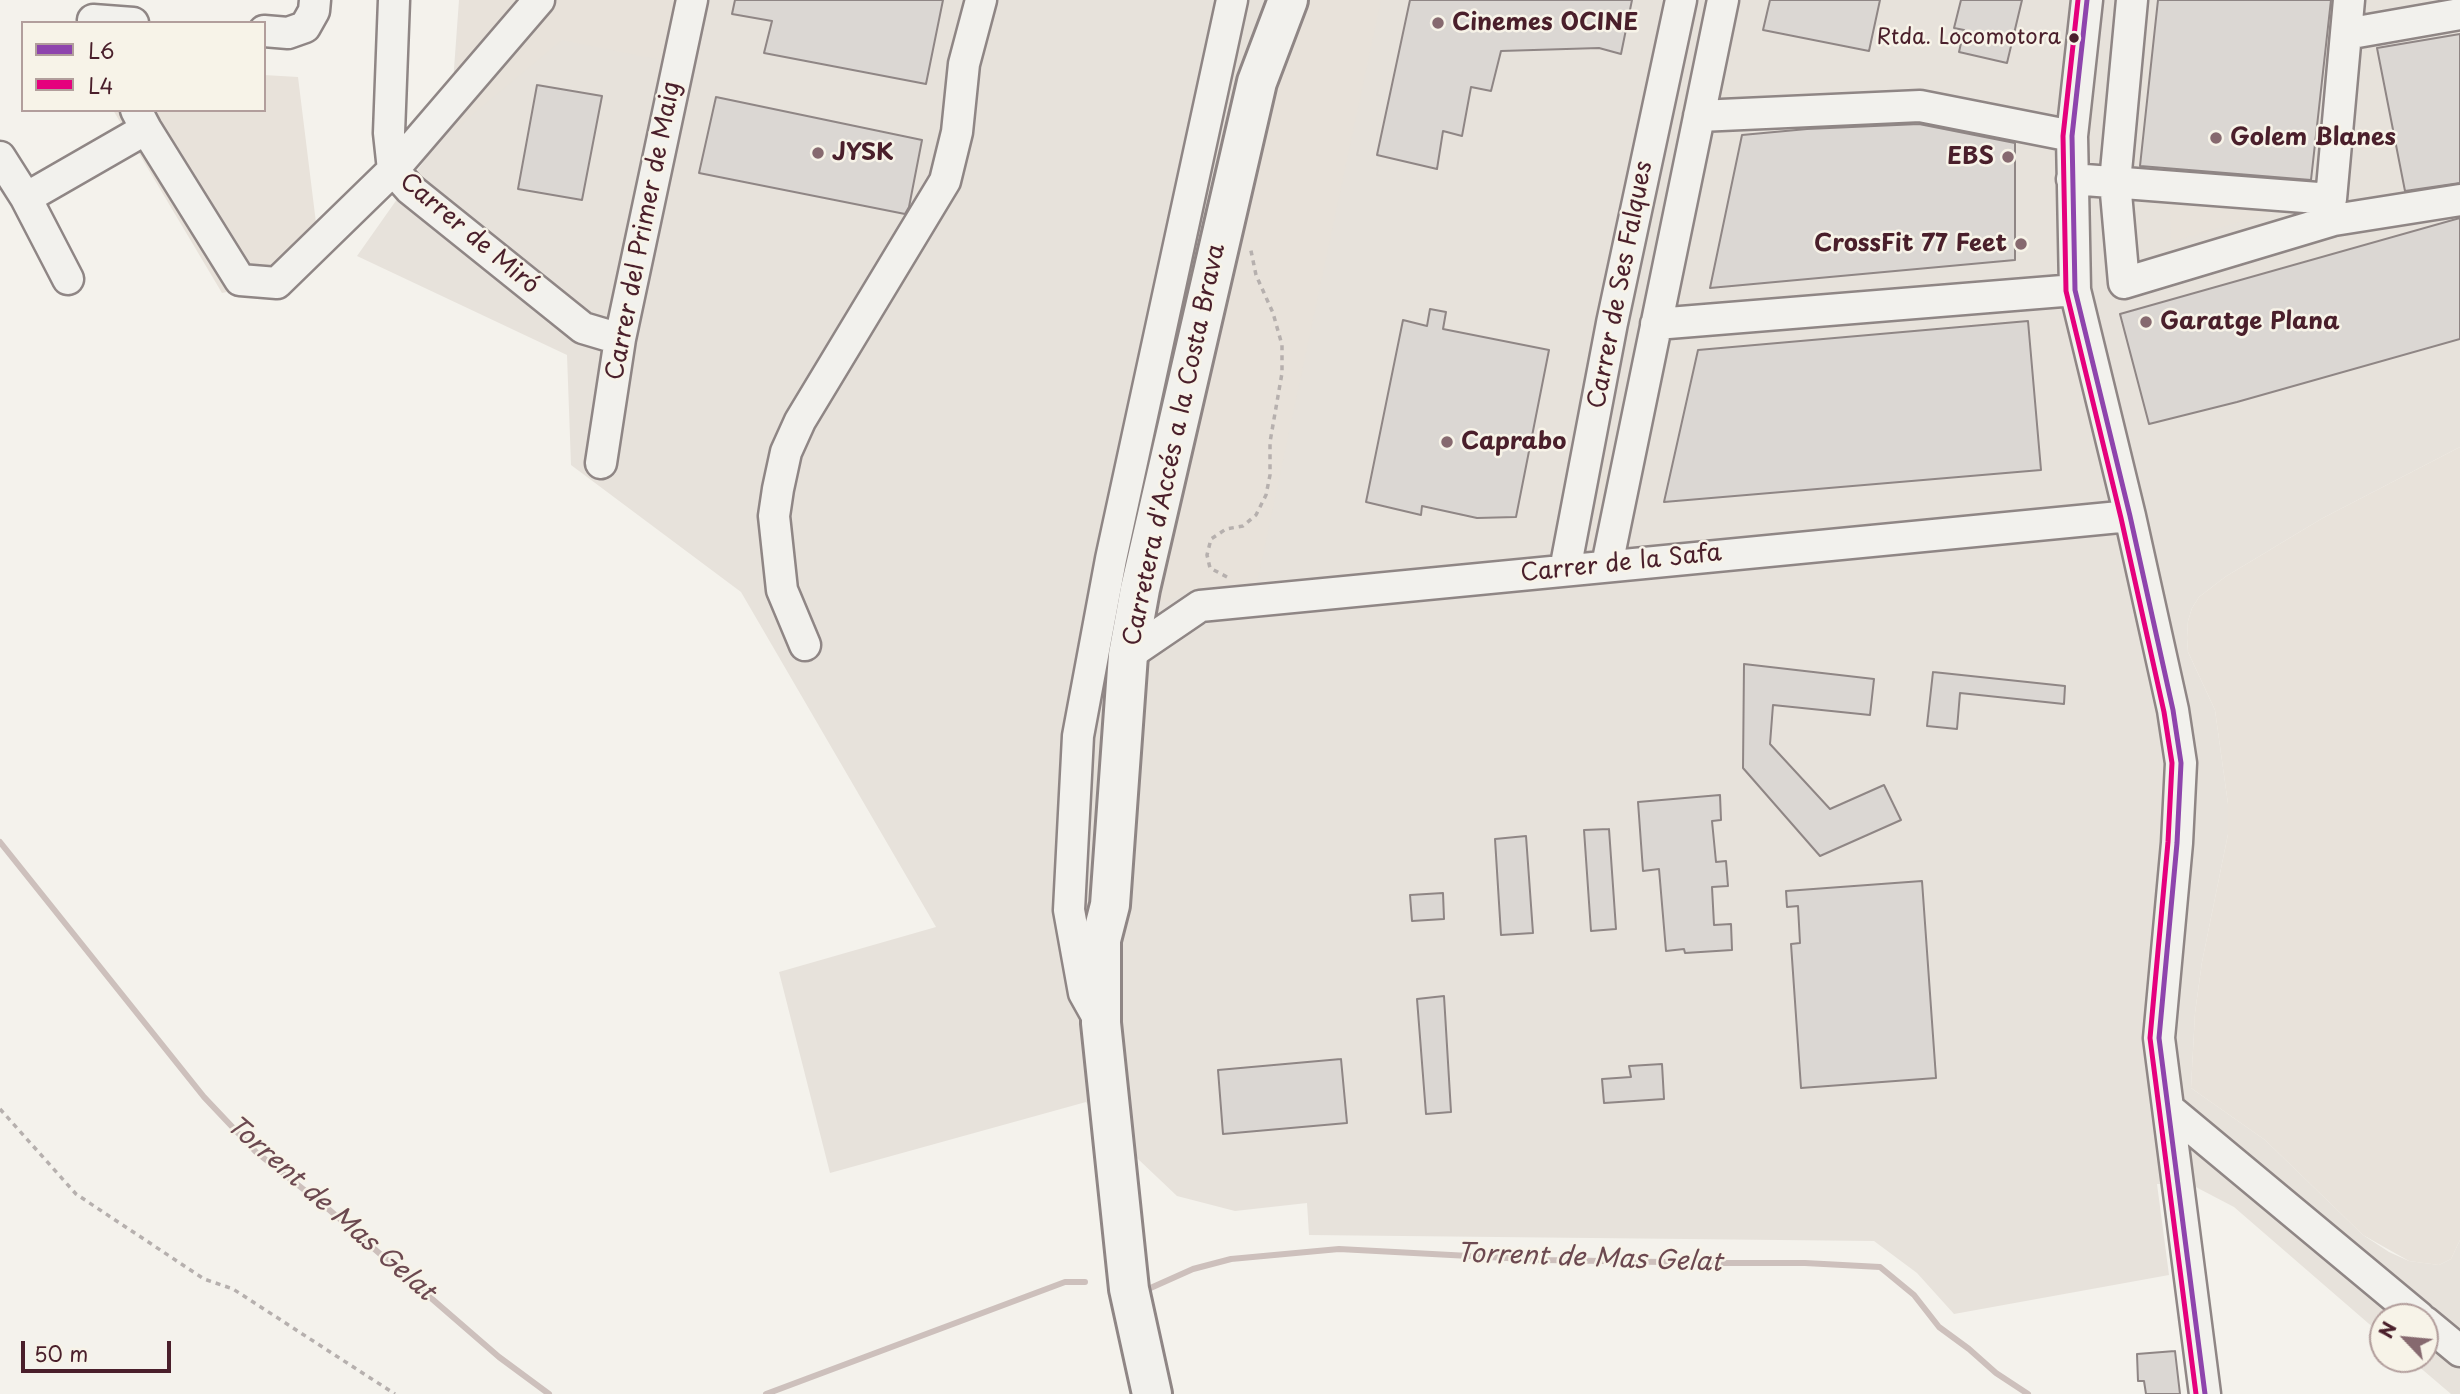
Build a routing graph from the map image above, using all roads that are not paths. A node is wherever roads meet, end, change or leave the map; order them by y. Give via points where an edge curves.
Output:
1 (315, 0) edge
2 (394, 0) edge
3 (539, 0) edge
4 (691, 0) edge
5 (981, 0) edge
6 (1233, 0) edge
7 (1258, 0) edge
8 (1288, 0) edge
9 (1681, 0) edge
10 (1723, 0) edge
11 (2087, 0) edge
12 (2132, 0) edge
13 (2349, 0) edge
14 (89, 14) edge
15 (2460, 14) edge
16 (123, 21) edge
17 (266, 31) edge
18 (2346, 34) junction
19 (1257, 82) junction
20 (1699, 116) junction
21 (141, 120) edge
22 (2072, 136) junction
23 (0, 157) edge
24 (393, 170) junction
25 (2072, 179) junction
26 (2115, 182) junction
27 (26, 198) junction
28 (2460, 200) edge
29 (2333, 210) junction
30 (68, 279) dead end
31 (2075, 290) junction
32 (1656, 324) junction
33 (620, 339) junction
34 (601, 463) dead end
35 (2130, 516) junction
36 (1607, 565) junction
37 (1565, 570) junction
38 (805, 645) dead end
39 (1128, 655) junction
40 (1110, 905) junction
41 (1069, 910) junction
42 (1101, 1023) junction
43 (2169, 1109) junction
44 (2402, 1303) edge
45 (2439, 1334) edge
46 (2460, 1351) edge
47 (1152, 1394) edge
48 (2205, 1394) edge

1 - 17 street via 305,27 288,33
2 - 24 street, Carrer de Miró via 389,132
3 - 24 street
4 - 33 street, Carrer del Primer de Maig
5 - 38 street via 964,64 957,132 945,181 800,421 786,452 774,516 782,590
6 - 41 street via 1111,559 1081,722
7 - 19 main road, Carretera d'Accés a la Costa Brava
8 - 19 main road, Carretera d'Accés a la Costa Brava
9 - 37 street, Carrer de Ses Falques
10 - 20 street, Carrer de Ses Falques
11 - 22 street
12 - 26 street
13 - 18 street
14 - 16 street
15 - 18 street
18 - 29 street
19 - 39 main road, Carretera d'Accés a la Costa Brava
20 - 22 street via 1920,106
20 - 32 street, Carrer de Ses Falques
21 - 24 street via 240,280 278,283
21 - 27 street
22 - 25 street
23 - 27 street
24 - 33 street, Carrer de Miró via 410,189 583,328
25 - 26 street
25 - 31 street
26 - 29 street
26 - 29 street via 2123,283
27 - 30 street
28 - 29 street
31 - 32 street
31 - 35 street
32 - 36 street, Carrer de Ses Falques
33 - 34 street, Carrer del Primer de Maig
35 - 36 street, Carrer de la Safa
35 - 43 street via 2181,764 2159,1038
36 - 37 street, Carrer de la Safa
37 - 39 street, Carrer de la Safa via 1200,606
39 - 40 main road, Carretera d'Accés a la Costa Brava
40 - 41 street via 1084,917
40 - 42 main road, Carretera d'Accés a la Costa Brava via 1101,940
41 - 42 street via 1084,993
42 - 47 main road, Carretera d'Accés a la Costa Brava via 1129,1289
43 - 44 street
43 - 48 street
45 - 46 street

